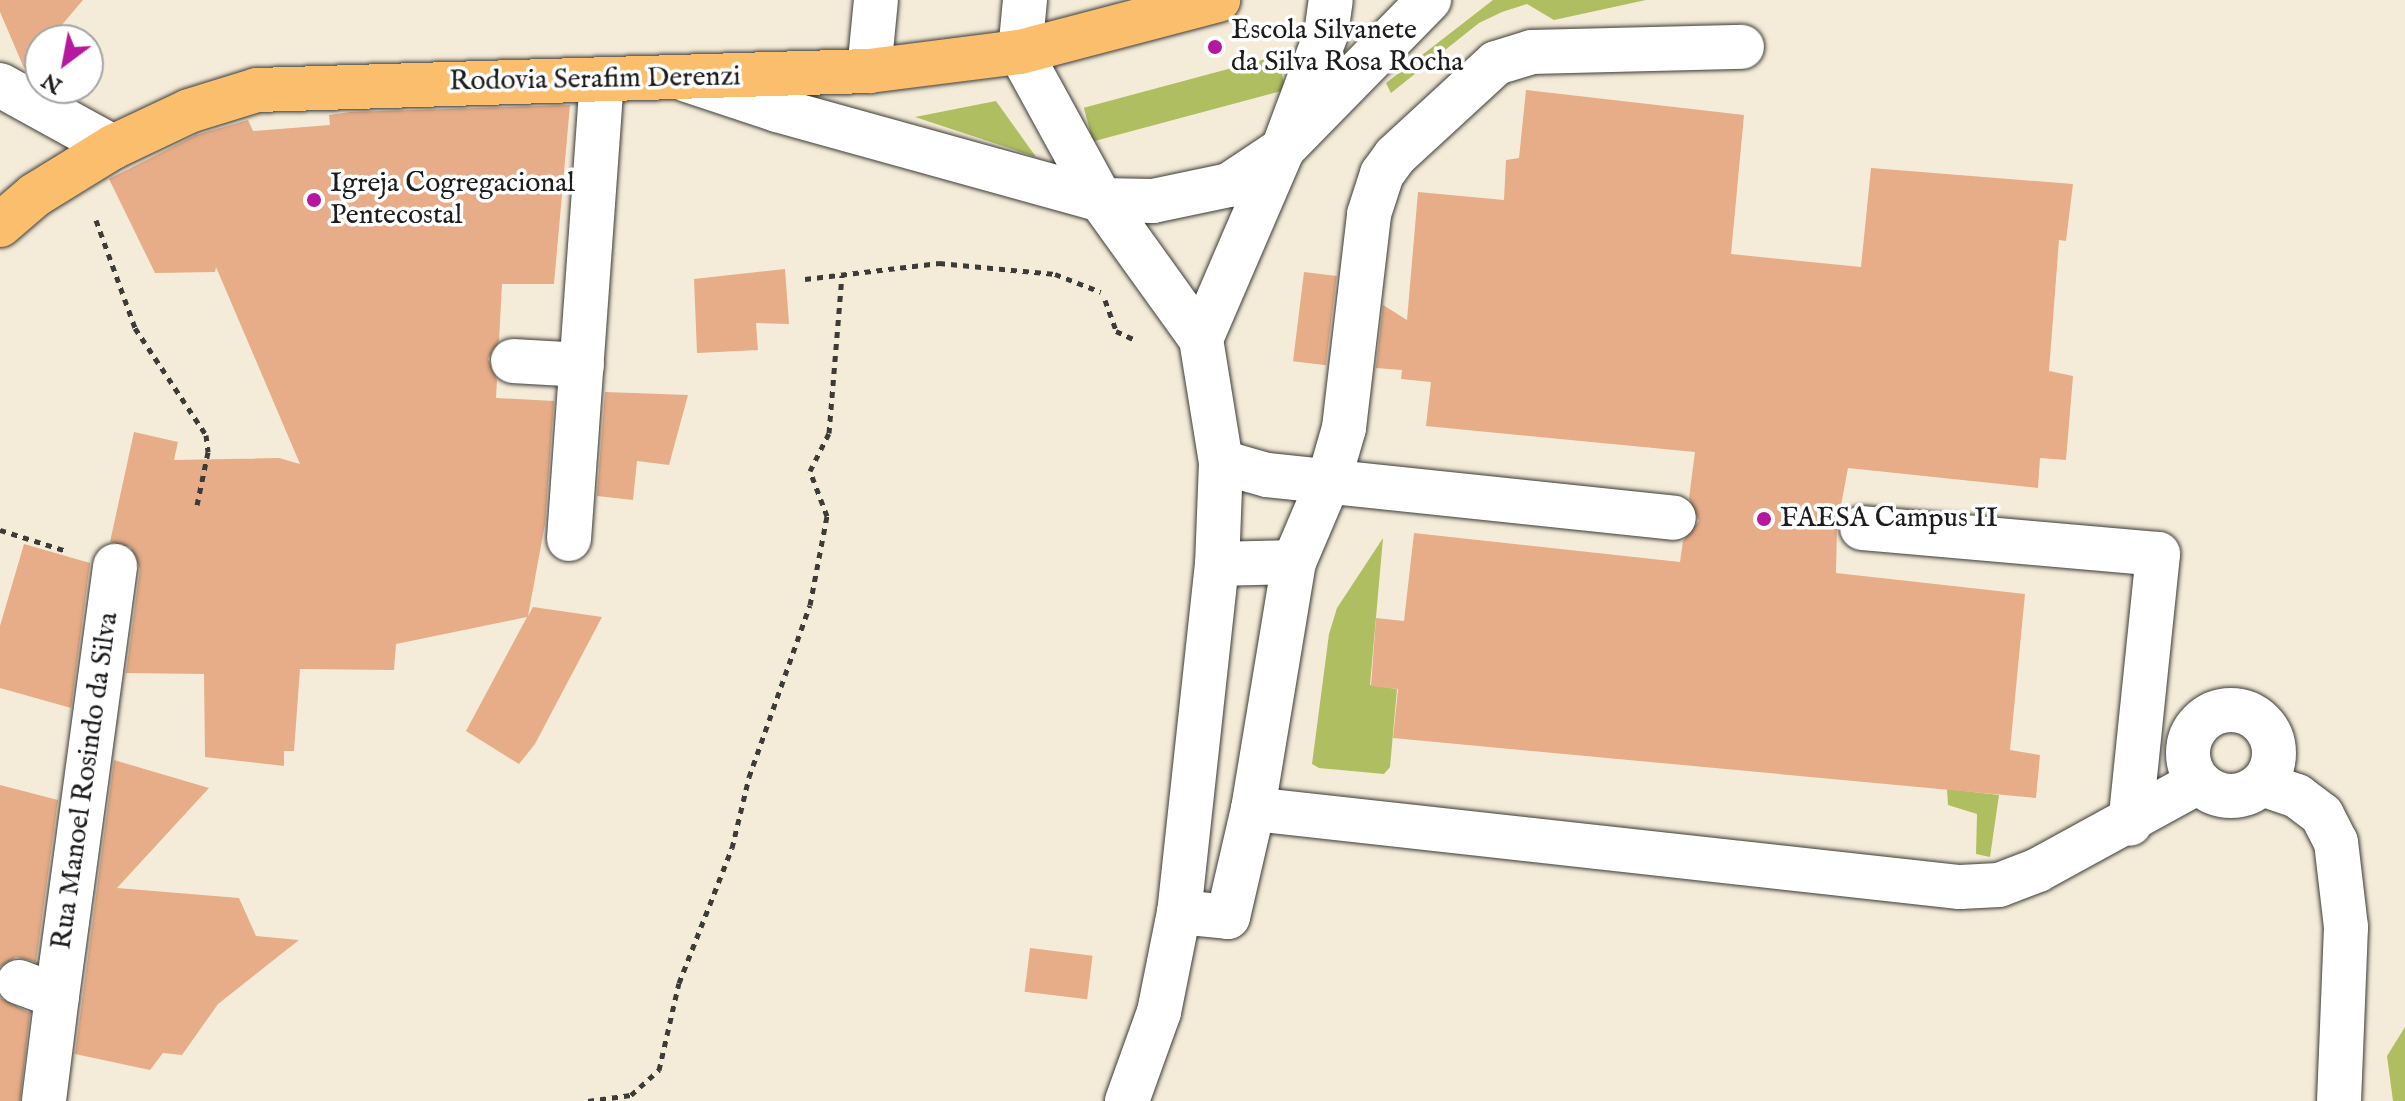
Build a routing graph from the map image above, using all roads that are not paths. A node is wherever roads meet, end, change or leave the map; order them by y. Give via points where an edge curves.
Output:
1 (876, 0) edge
2 (1025, 0) edge
3 (1218, 0) edge
4 (1331, 0) edge
5 (1429, 0) edge
6 (1742, 47) dead end
7 (1020, 52) junction
8 (869, 71) junction
9 (602, 80) junction
10 (687, 80) junction
11 (0, 85) edge
12 (113, 147) junction
13 (1283, 149) junction
14 (1101, 200) junction
15 (0, 225) edge
16 (1201, 339) junction
17 (513, 361) dead end
18 (582, 365) junction
19 (1221, 462) junction
20 (1329, 480) junction
21 (1674, 518) dead end
22 (1862, 528) dead end
23 (569, 539) dead end
24 (1294, 562) junction
25 (1217, 564) junction
26 (115, 566) road end
27 (2199, 782) junction
28 (2262, 784) junction
29 (1253, 809) junction
30 (2130, 824) junction
31 (1179, 912) junction
32 (44, 1101) edge
33 (1127, 1101) edge
34 (2339, 1101) edge

1 - 8 street
2 - 7 street
3 - 7 main road, Rodovia Serafim Derenzi
4 - 13 street via 1326,34
5 - 13 street
6 - 20 street via 1532,52 1496,63 1395,156 1374,192 1369,214 1359,332 1344,428
7 - 8 main road, Rodovia Serafim Derenzi
7 - 14 street
8 - 10 main road, Rodovia Serafim Derenzi
9 - 10 main road, Rodovia Serafim Derenzi
9 - 12 main road, Rodovia Serafim Derenzi via 257,90 189,111
9 - 18 street
10 - 14 street
11 - 12 street
12 - 15 main road, Rodovia Serafim Derenzi
13 - 14 street via 1229,185 1188,196
13 - 16 street
14 - 16 street
16 - 19 street
17 - 18 street
18 - 23 street
19 - 20 street via 1267,475
19 - 25 street
20 - 21 street
20 - 24 street
22 - 30 street via 2158,554
24 - 25 street
24 - 29 street
25 - 31 street
26 - 32 street, Rua Manoel Rosindo da Silva via 38,989
27 - 28 street via 2231,796
27 - 28 street via 2189,746 2196,727 2210,715 2230,709 2252,714 2268,729 2274,758
27 - 30 street
28 - 34 street via 2297,796 2322,815 2336,842 2346,927
29 - 30 street via 1960,887 1999,885
29 - 31 street via 1228,917
31 - 33 street via 1159,1012

